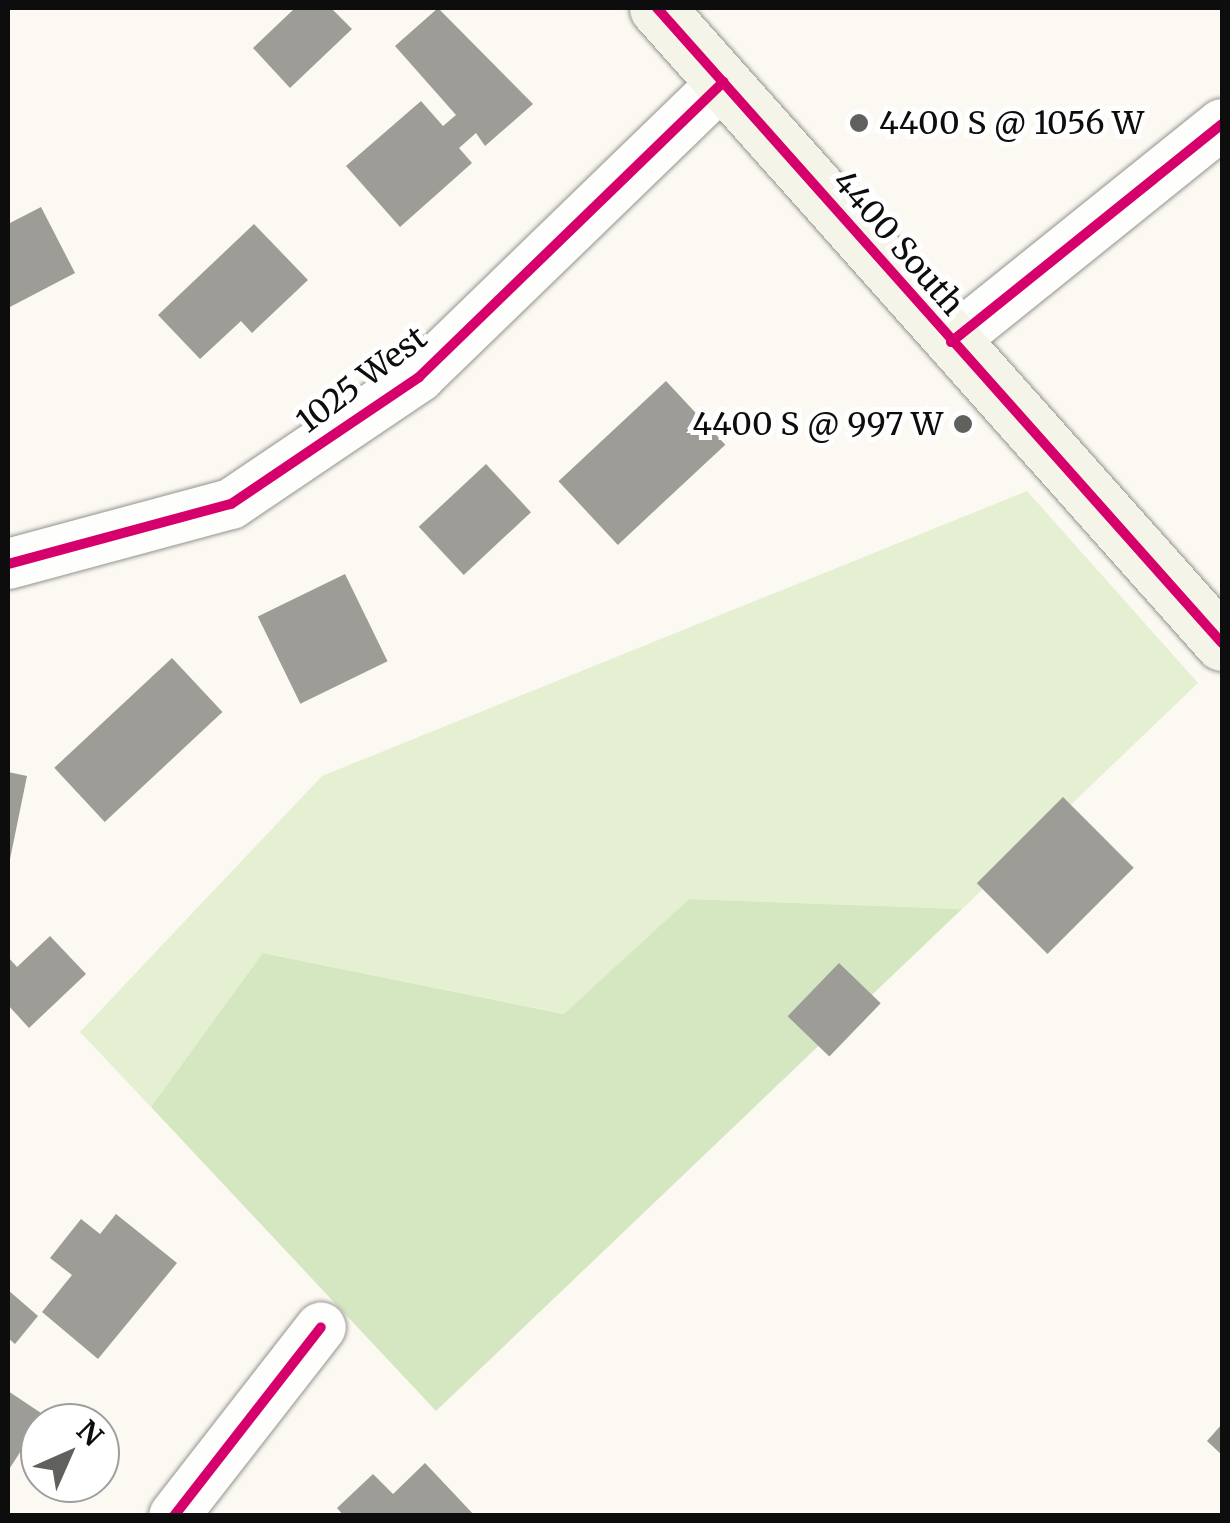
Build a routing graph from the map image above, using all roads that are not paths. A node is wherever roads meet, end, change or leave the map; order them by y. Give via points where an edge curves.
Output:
1 (657, 8) edge
2 (722, 82) junction
3 (1222, 124) edge
4 (952, 342) junction
5 (8, 564) edge
6 (1222, 643) edge
7 (322, 1327) dead end
8 (174, 1516) edge

1 - 2 street, 4400 South
2 - 4 street, 4400 South
2 - 5 street, 1025 West via 419,376 231,504
3 - 4 street
4 - 6 street, 4400 South
7 - 8 street

